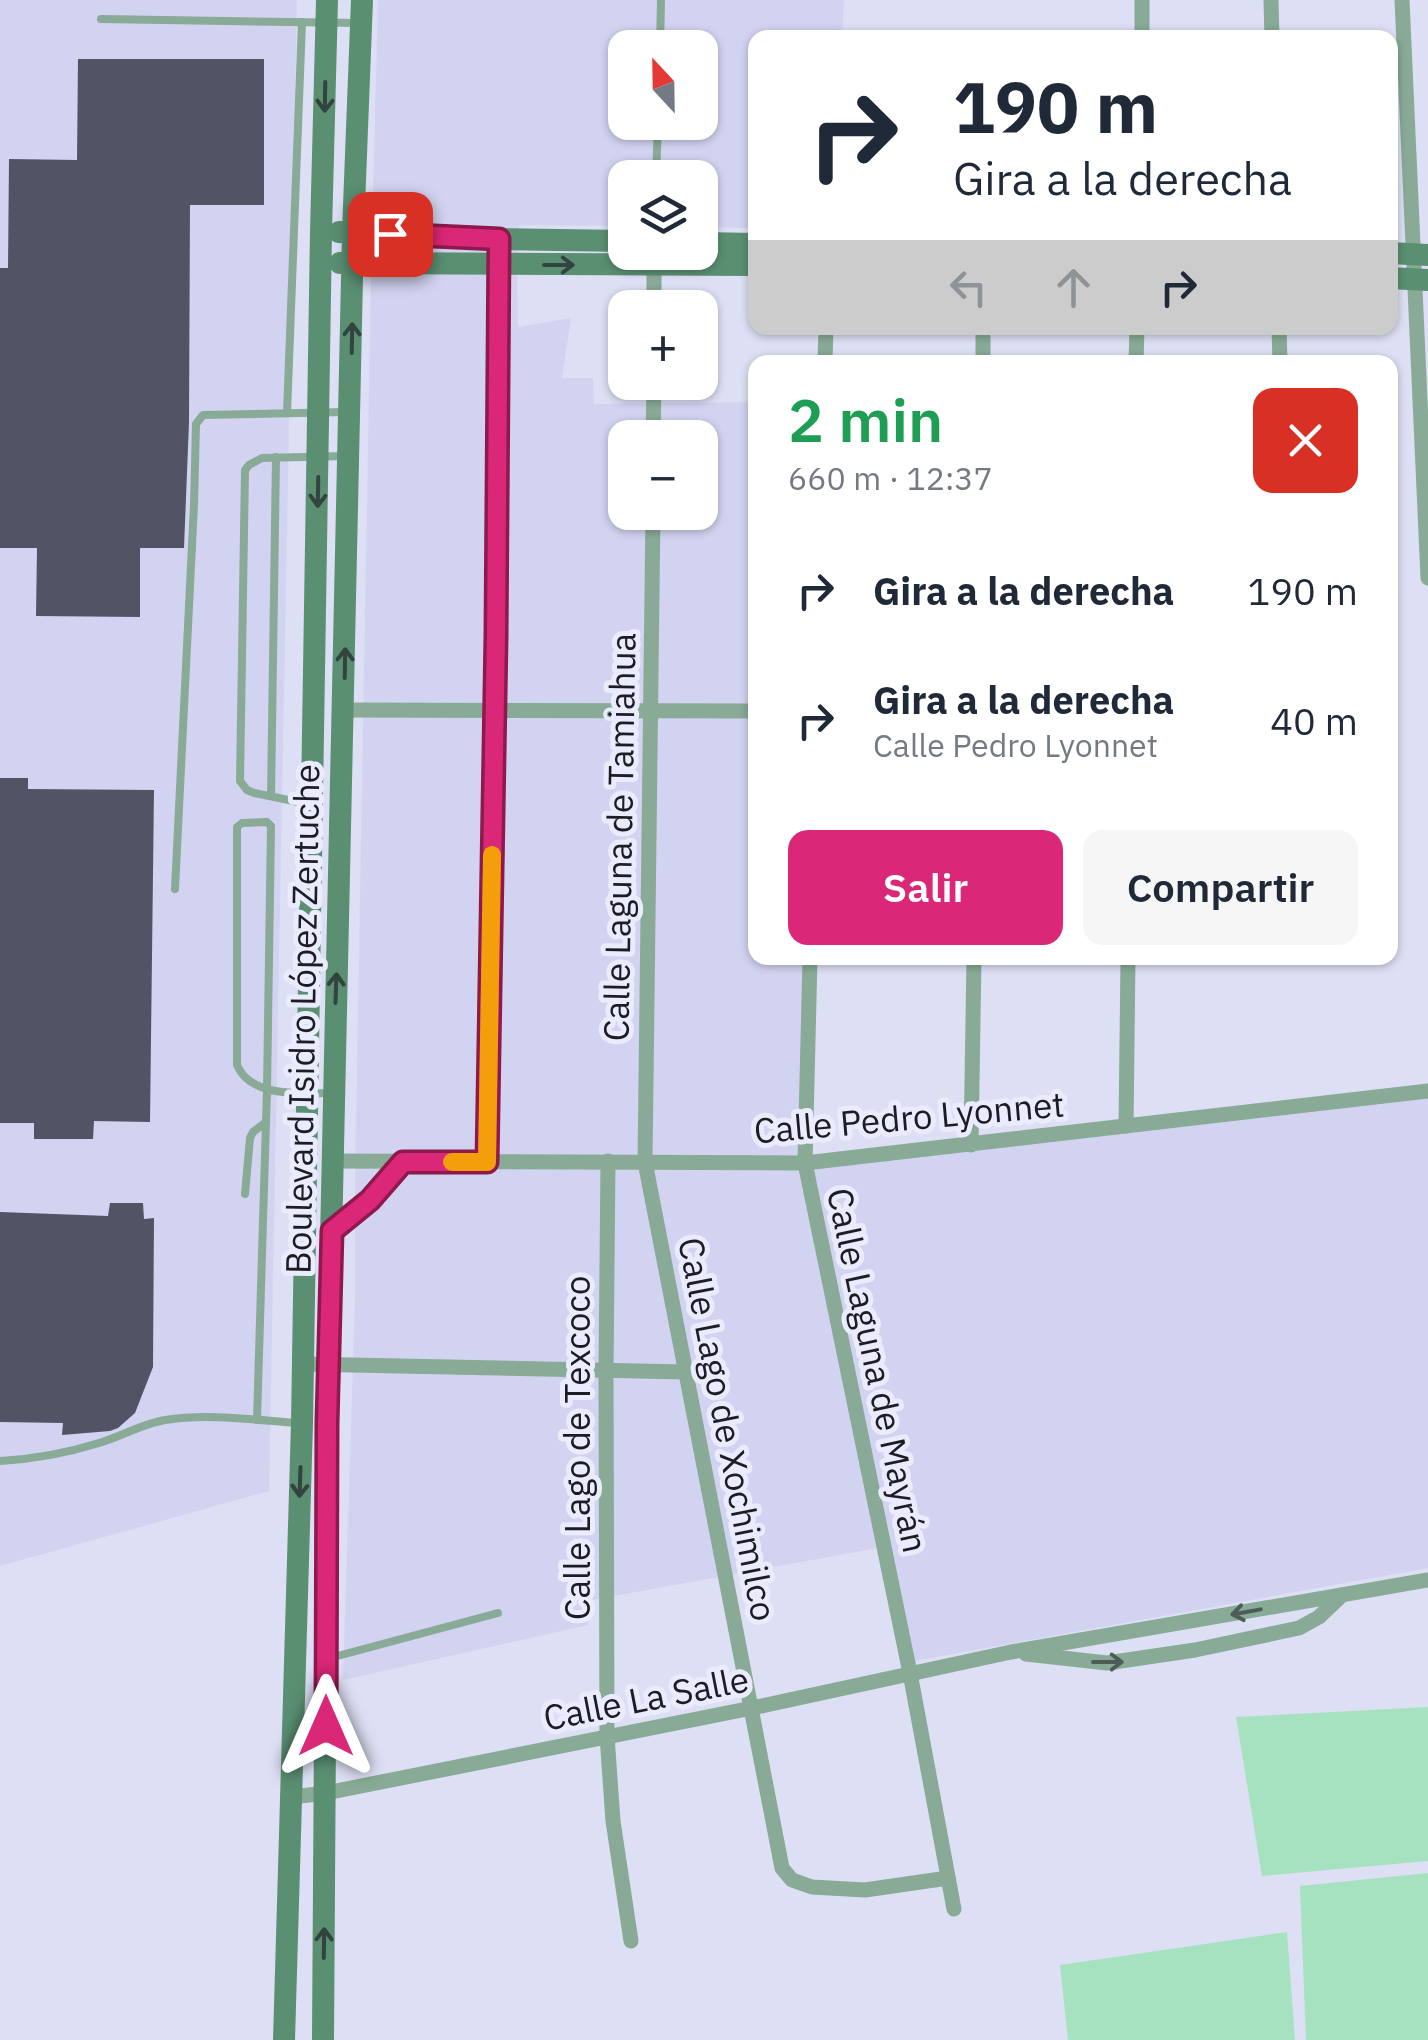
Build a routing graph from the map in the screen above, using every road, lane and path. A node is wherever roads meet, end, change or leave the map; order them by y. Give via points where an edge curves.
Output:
1 (661, 0) edge
2 (1142, 0) edge
3 (1270, 0) edge
4 (1402, 0) edge
5 (327, 11) edge
6 (361, 12) edge
7 (101, 19) dead end
8 (302, 22) junction
9 (660, 30) edge
10 (1142, 30) edge
11 (1272, 30) edge
12 (321, 232) junction
13 (353, 232) junction
14 (499, 239) junction
15 (608, 241) edge
16 (718, 243) edge
17 (748, 244) edge
18 (1421, 254) edge
19 (608, 261) edge
20 (321, 263) junction
21 (354, 263) junction
22 (718, 263) edge
23 (500, 265) junction
24 (748, 266) edge
25 (1422, 279) edge
26 (350, 412) junction
27 (319, 413) junction
28 (287, 414) junction
29 (318, 455) junction
30 (276, 456) junction
31 (349, 456) junction
32 (652, 530) edge
33 (1428, 578) edge
34 (344, 710) junction
35 (494, 710) junction
36 (651, 712) junction
37 (748, 712) edge
38 (271, 796) junction
39 (312, 804) junction
40 (175, 889) dead end
41 (810, 965) edge
42 (974, 965) edge
43 (1128, 965) edge
44 (309, 1032) junction
45 (335, 1032) junction
46 (267, 1090) junction
47 (1428, 1090) edge
48 (308, 1093) junction
49 (334, 1094) junction
50 (266, 1122) junction
51 (1126, 1126) junction
52 (971, 1145) junction
53 (332, 1161) junction
54 (608, 1161) junction
55 (403, 1162) junction
56 (487, 1162) junction
57 (645, 1162) junction
58 (804, 1163) junction
59 (245, 1194) dead end
60 (332, 1231) junction
61 (302, 1364) junction
62 (330, 1364) junction
63 (606, 1371) junction
64 (686, 1372) junction
65 (257, 1420) junction
66 (302, 1423) junction
67 (327, 1423) junction
68 (0, 1461) edge
69 (1428, 1580) edge
70 (1342, 1596) junction
71 (498, 1613) dead end
72 (1011, 1652) junction
73 (326, 1659) junction
74 (910, 1674) junction
75 (752, 1708) junction
76 (606, 1736) junction
77 (326, 1793) junction
78 (292, 1798) junction
79 (948, 1878) junction
80 (954, 1909) dead end
81 (630, 1940) dead end
82 (284, 2040) edge
83 (322, 2040) edge

1 - 9 lane
2 - 10 street
3 - 11 street
4 - 18 street
5 - 6 lane
5 - 8 lane
5 -> 12 main road, Boulevard Isidro López Zertuche
6 - 13 main road, Boulevard Isidro López Zertuche
7 - 8 lane
8 - 28 lane
12 - 13 main road
12 - 20 main road, Boulevard Isidro López Zertuche
13 - 14 main road
13 - 21 main road, Boulevard Isidro López Zertuche
14 - 15 main road
14 - 23 street
16 - 17 main road
18 - 25 street
23 -> 19 main road
20 - 21 main road
20 - 27 main road, Boulevard Isidro López Zertuche
21 - 23 main road
26 -> 21 main road, Boulevard Isidro López Zertuche
22 - 24 main road
23 - 35 street
25 - 33 street
26 - 27 lane
26 - 31 main road, Boulevard Isidro López Zertuche
27 - 28 lane
27 - 29 main road, Boulevard Isidro López Zertuche
28 - 40 lane via 203,415 196,424
29 - 30 lane
29 - 31 lane
29 -> 39 main road, Boulevard Isidro López Zertuche
30 - 38 lane
30 - 38 lane via 246,470 240,781
34 -> 31 main road, Boulevard Isidro López Zertuche
32 - 36 street, Calle Laguna de Tamiahua
34 - 35 street
45 -> 34 main road, Boulevard Isidro López Zertuche
35 - 36 street
35 - 56 street
36 - 37 street
36 - 57 street, Calle Laguna de Tamiahua
38 - 39 lane
39 - 44 main road, Boulevard Isidro López Zertuche
41 - 58 street, Calle Laguna de Mayrán
42 - 52 street
43 - 51 street
44 - 45 main road
44 - 48 main road, Boulevard Isidro López Zertuche
45 - 49 main road, Boulevard Isidro López Zertuche
46 - 46 lane via 245,1079 237,1065 242,823 271,826
46 - 48 lane
46 - 50 lane
47 - 51 street, Calle Pedro Lyonnet
48 - 49 lane
48 - 61 main road, Boulevard Isidro López Zertuche
49 - 53 main road, Boulevard Isidro López Zertuche
50 - 59 lane via 250,1138
50 - 65 lane
51 - 52 street, Calle Pedro Lyonnet
52 - 58 street, Calle Pedro Lyonnet
53 - 55 street, Calle Pedro Lyonnet
53 - 60 main road, Boulevard Isidro López Zertuche
54 - 56 street, Calle Pedro Lyonnet
54 - 57 street, Calle Pedro Lyonnet
54 - 63 street, Calle Lago de Texcoco
55 - 56 street, Calle Pedro Lyonnet
55 - 60 lane
57 - 58 street, Calle Pedro Lyonnet
57 - 64 street, Calle Lago de Xochimilco
58 - 74 street, Calle Laguna de Mayrán
60 - 62 main road, Boulevard Isidro López Zertuche
61 - 62 street
61 - 66 main road, Boulevard Isidro López Zertuche
62 - 63 street
62 - 67 main road, Boulevard Isidro López Zertuche
63 - 64 street
63 - 76 street, Calle Lago de Texcoco
64 - 75 street, Calle Lago de Xochimilco
65 - 66 lane
65 - 68 lane via 170,1419 70,1451
66 - 67 lane
66 -> 78 main road, Boulevard Isidro López Zertuche
67 - 73 main road, Boulevard Isidro López Zertuche
69 - 70 street, Calle La Salle
70 -> 72 street, Calle La Salle
72 -> 70 street, Calle La Salle via 1107,1663 1158,1656 1299,1628
71 - 73 lane
72 - 74 street, Calle La Salle
73 - 77 main road, Boulevard Isidro López Zertuche
74 - 75 street, Calle La Salle
74 - 79 street, Calle Laguna de Mayrán
75 - 76 street, Calle La Salle
75 - 79 street, Calle Lago de Xochimilco via 782,1868 792,1880 865,1890
76 - 77 street, Calle La Salle
76 - 81 street, Calle Lago de Texcoco
77 - 78 street, Calle La Salle
83 -> 77 main road, Boulevard Isidro López Zertuche
78 - 82 main road, Boulevard Isidro López Zertuche
79 - 80 street, Calle Laguna de Mayrán

